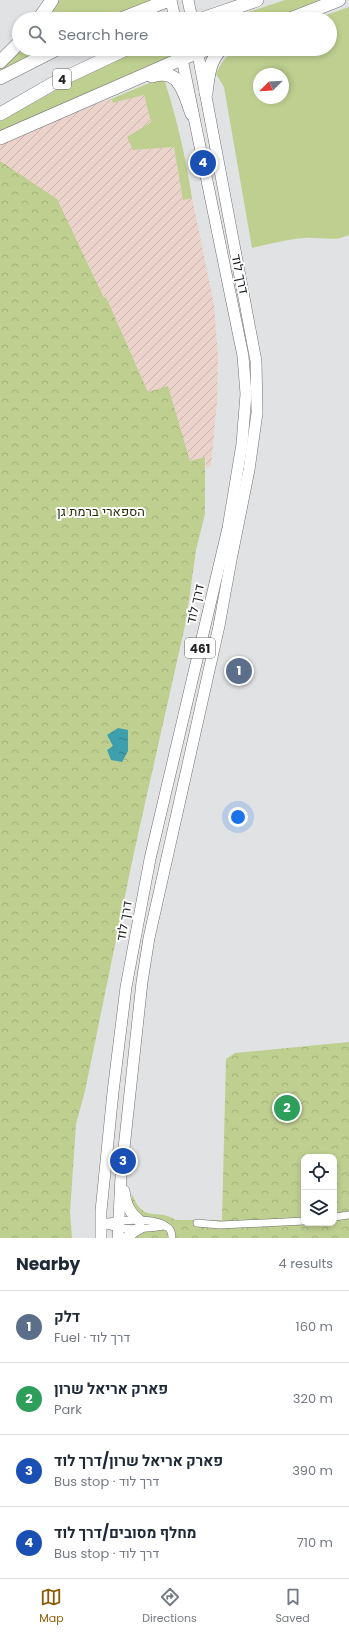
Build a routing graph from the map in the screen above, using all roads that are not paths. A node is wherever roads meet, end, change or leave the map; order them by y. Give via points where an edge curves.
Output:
1 (52, 0) edge
2 (170, 0) edge
3 (188, 0) edge
4 (257, 0) edge
5 (339, 0) edge
6 (44, 12) edge
7 (139, 12) edge
8 (173, 12) edge
9 (191, 12) edge
10 (220, 12) edge
11 (308, 12) edge
12 (12, 50) edge
13 (42, 56) edge
14 (111, 56) edge
15 (176, 56) edge
16 (180, 56) edge
17 (202, 56) edge
18 (216, 56) edge
19 (0, 62) edge
20 (0, 78) edge
21 (206, 92) junction
22 (65, 110) junction
23 (0, 114) edge
24 (192, 114) junction
25 (0, 138) edge
26 (121, 1176) junction
27 (349, 1215) edge
28 (337, 1217) edge
29 (301, 1221) edge
30 (197, 1223) dead end
31 (101, 1224) junction
32 (140, 1224) junction
33 (118, 1229) edge
34 (101, 1238) edge
35 (126, 1238) edge
36 (172, 1238) edge

1 - 6 highway
2 - 7 highway
2 - 8 main road
3 - 9 main road
4 - 10 highway
5 - 11 highway
12 - 19 highway
13 - 20 highway, 4
14 - 23 highway, 4 via 54,83
15 - 22 highway
16 - 24 main road, דרך לוד / 461
17 - 21 main road, דרך לוד / 461
18 - 21 highway via 210,67
21 - 26 main road, דרך לוד / 461 via 256,362 257,413 249,470 219,626 149,938
22 - 24 highway via 154,75 163,74 175,78 182,88
22 - 25 highway
24 - 31 main road, דרך לוד / 461 via 243,356 246,394 242,444 228,528 150,859 134,942 118,1047
26 - 32 main road via 127,1207
26 - 33 main road, דרך לוד / 461
27 - 28 street
29 - 30 street via 220,1225
31 - 33 street
31 - 34 main road, דרך לוד / 461
32 - 33 street
32 - 35 main road
32 - 36 street via 166,1226 171,1231

